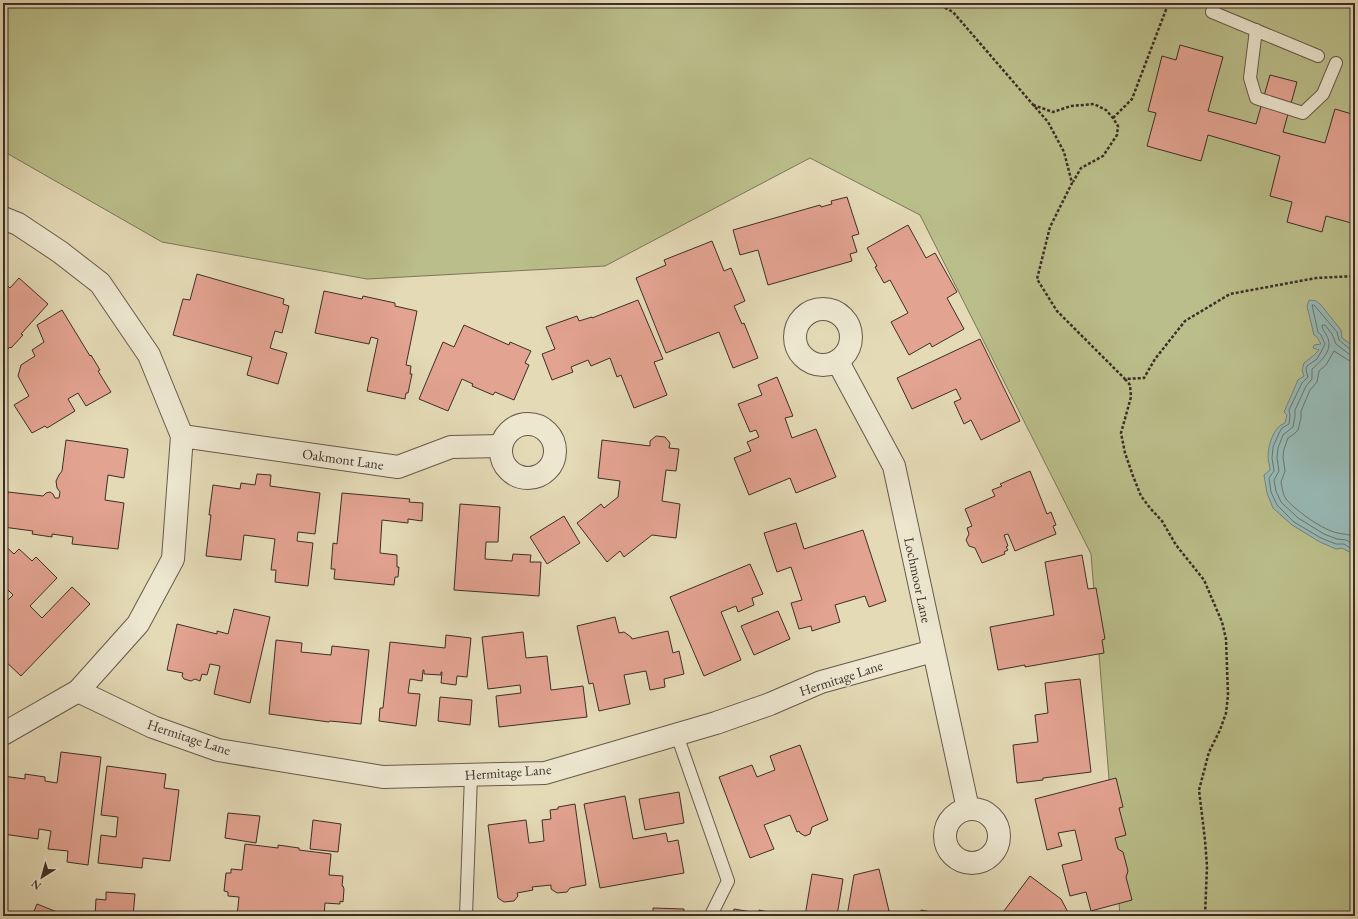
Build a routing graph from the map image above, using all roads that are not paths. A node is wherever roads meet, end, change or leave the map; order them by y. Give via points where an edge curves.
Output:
1 (1215, 3) edge
2 (1256, 30) junction
3 (1318, 56) dead end
4 (1336, 63) dead end
5 (3, 218) edge
6 (838, 362) dead end
7 (182, 436) junction
8 (501, 446) dead end
9 (933, 651) junction
10 (78, 691) junction
11 (3, 734) edge
12 (677, 735) junction
13 (471, 775) junction
14 (968, 809) dead end
15 (712, 913) dead end
16 (466, 916) edge

1 - 2 lane via 1212,12
2 - 3 lane
2 - 4 lane via 1250,78 1256,98 1303,113 1323,94
5 - 7 street via 18,224 60,252 100,283 149,355
6 - 9 street, Lochmoor Lane via 894,466
7 - 8 street, Oakmont Lane via 398,466 451,446
7 - 10 street via 173,560 138,624
9 - 12 street, Hermitage Lane via 821,682 770,704
9 - 14 street, Lochmoor Lane
10 - 11 street
10 - 13 street, Hermitage Lane via 153,727 218,750 383,778
12 - 13 street, Hermitage Lane via 545,773
12 - 15 lane via 728,880
13 - 16 lane

